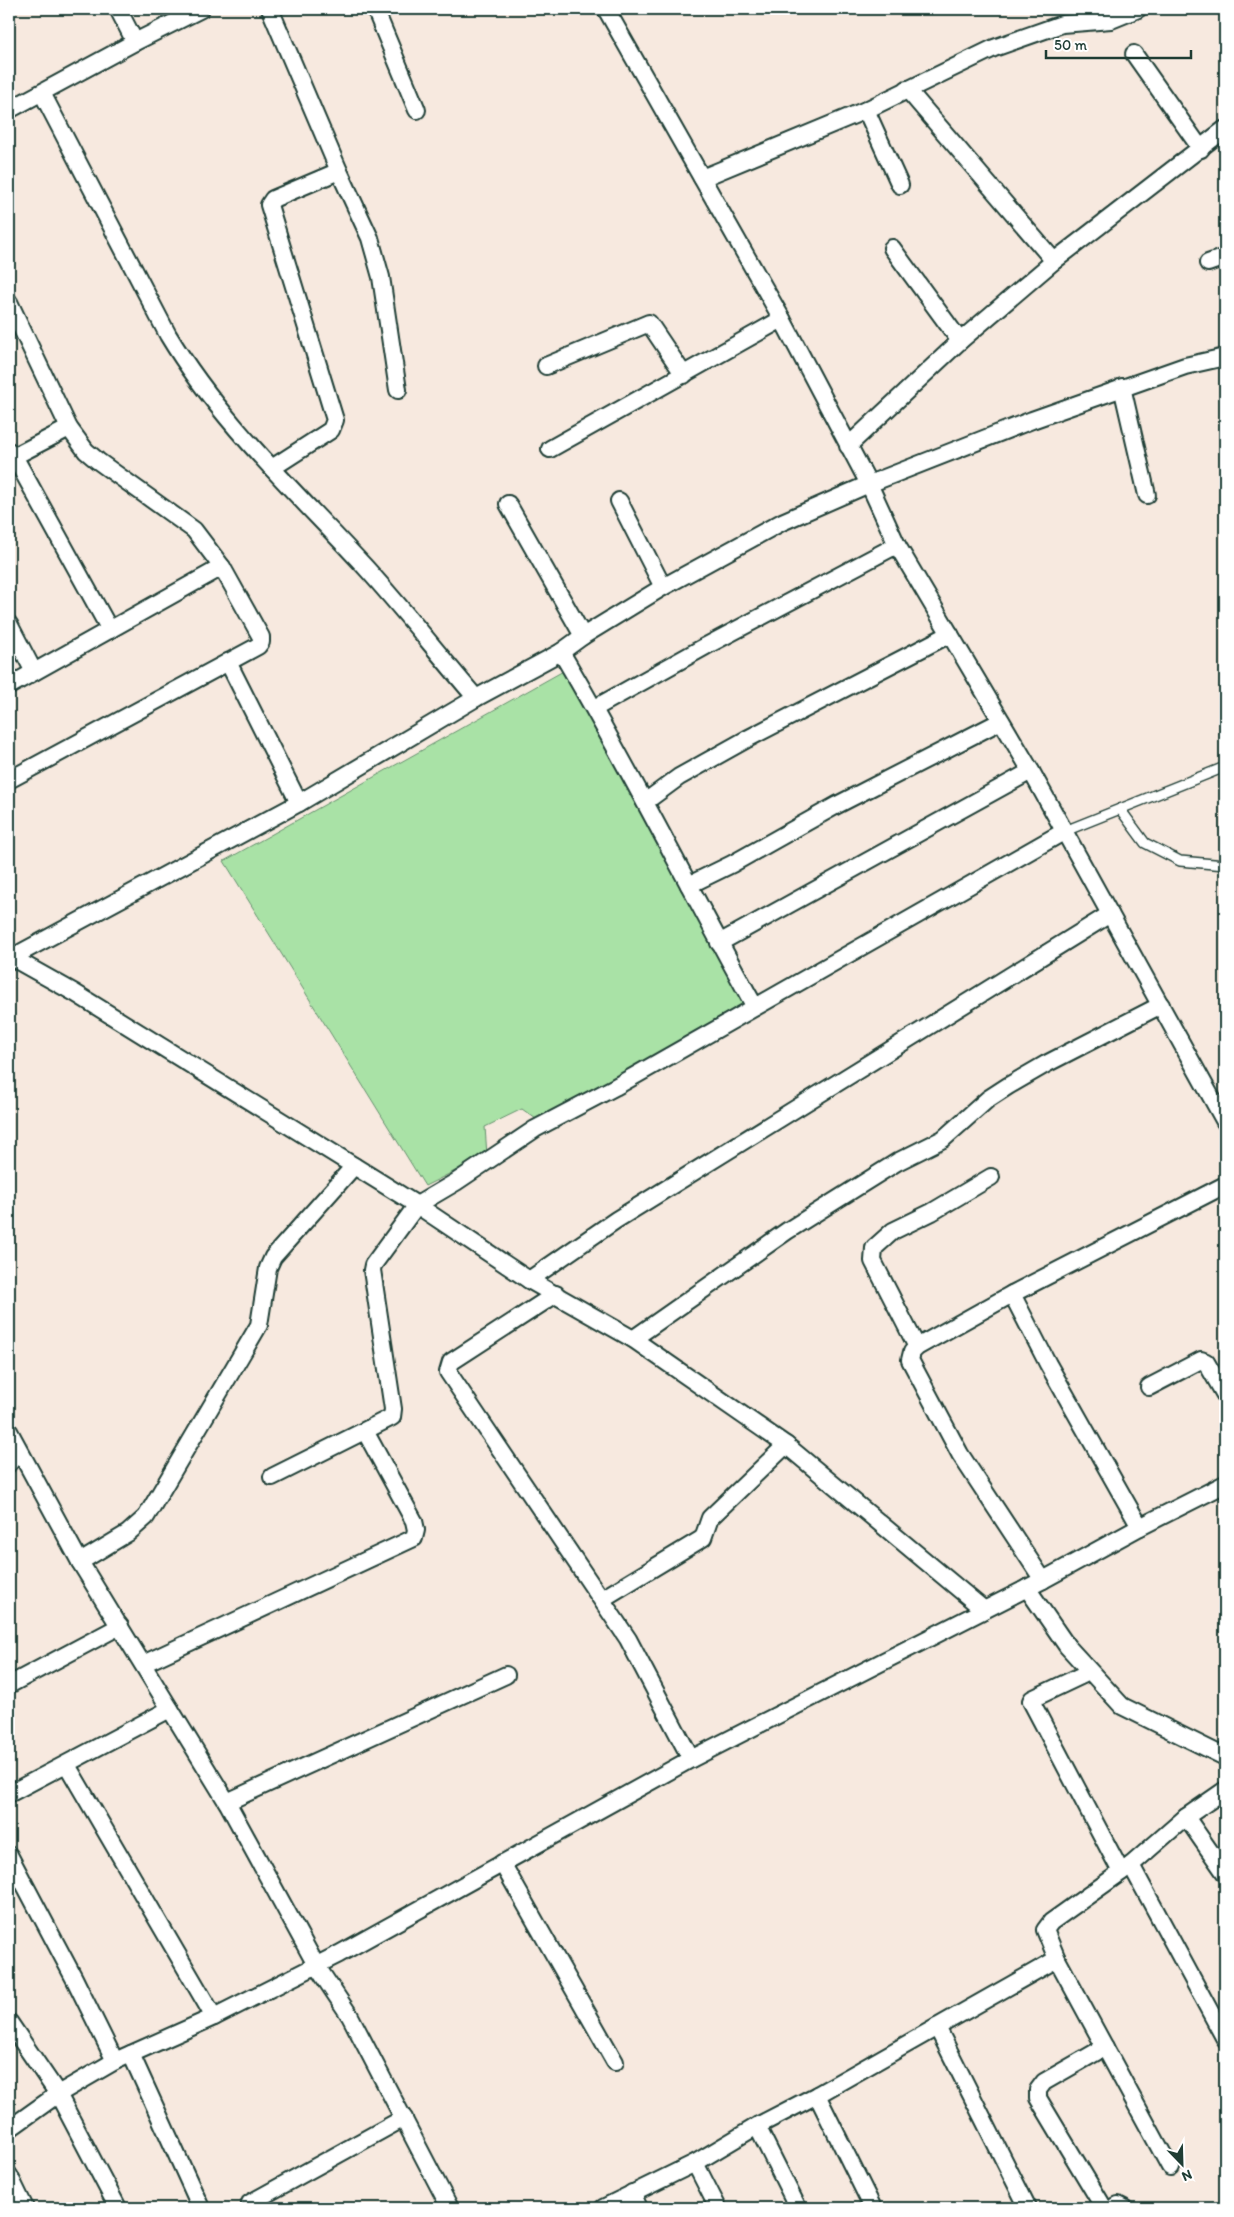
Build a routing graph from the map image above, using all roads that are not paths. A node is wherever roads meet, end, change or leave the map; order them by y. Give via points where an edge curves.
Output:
1 (118, 9) edge
2 (201, 9) edge
3 (270, 9) edge
4 (375, 9) edge
5 (606, 9) edge
6 (1138, 9) edge
7 (135, 42) junction
8 (1134, 54) dead end
9 (907, 89) junction
10 (42, 93) junction
11 (9, 110) edge
12 (417, 110) dead end
13 (866, 110) junction
14 (1225, 129) edge
15 (1201, 149) junction
16 (339, 171) junction
17 (702, 178) junction
18 (900, 185) dead end
19 (892, 248) dead end
20 (1225, 257) edge
21 (1054, 260) junction
22 (1208, 263) dead end
23 (9, 302) edge
24 (782, 319) junction
25 (960, 341) junction
26 (1225, 357) edge
27 (546, 366) dead end
28 (684, 375) junction
29 (1122, 387) junction
30 (398, 390) dead end
31 (70, 428) junction
32 (848, 446) junction
33 (550, 449) dead end
34 (11, 456) edge
35 (272, 468) junction
36 (869, 484) junction
37 (1147, 495) dead end
38 (619, 502) dead end
39 (508, 504) dead end
40 (897, 545) junction
41 (222, 567) junction
42 (663, 587) junction
43 (9, 624) edge
44 (110, 630) junction
45 (950, 634) junction
46 (583, 636) junction
47 (562, 652) junction
48 (228, 662) junction
49 (34, 672) junction
50 (9, 686) edge
51 (476, 698) junction
52 (595, 708) junction
53 (1001, 721) junction
54 (1225, 767) edge
55 (1031, 771) junction
56 (9, 780) edge
57 (645, 802) junction
58 (299, 803) junction
59 (1120, 809) junction
60 (1065, 831) junction
61 (1225, 865) edge
62 (688, 885) junction
63 (1110, 914) junction
64 (719, 943) junction
65 (10, 957) edge
66 (1161, 1005) junction
67 (755, 1006) junction
68 (1225, 1122) edge
69 (354, 1166) junction
70 (991, 1177) dead end
71 (1225, 1185) edge
72 (417, 1205) junction
73 (529, 1280) junction
74 (556, 1294) junction
75 (1012, 1294) junction
76 (633, 1338) junction
77 (917, 1347) junction
78 (1148, 1387) dead end
79 (1225, 1395) edge
80 (365, 1431) junction
81 (9, 1432) edge
82 (786, 1445) junction
83 (21, 1454) junction
84 (9, 1469) edge
85 (272, 1477) dead end
86 (1225, 1484) edge
87 (1140, 1527) junction
88 (80, 1562) junction
89 (1043, 1580) junction
90 (1027, 1588) junction
91 (602, 1599) junction
92 (983, 1609) junction
93 (120, 1626) junction
94 (143, 1664) junction
95 (1089, 1672) junction
96 (506, 1675) dead end
97 (9, 1684) edge
98 (170, 1709) junction
99 (1225, 1757) edge
100 (691, 1759) junction
101 (67, 1765) junction
102 (1225, 1790) edge
103 (9, 1794) edge
104 (227, 1802) junction
105 (1186, 1817) junction
106 (9, 1855) edge
107 (502, 1863) junction
108 (1126, 1869) junction
109 (1225, 1873) edge
110 (1056, 1959) junction
111 (316, 1965) junction
112 (214, 2017) junction
113 (9, 2022) edge
114 (937, 2027) junction
115 (1225, 2039) edge
116 (1105, 2047) junction
117 (131, 2054) junction
118 (115, 2061) junction
119 (615, 2062) dead end
120 (58, 2094) junction
121 (817, 2096) junction
122 (404, 2118) junction
123 (757, 2126) junction
124 (9, 2129) edge
125 (695, 2163) junction
126 (1170, 2167) dead end
127 (9, 2175) edge
128 (632, 2193) junction
129 (250, 2204) dead end
130 (25, 2208) edge
131 (118, 2208) edge
132 (202, 2208) edge
133 (450, 2208) edge
134 (603, 2208) edge
135 (639, 2208) edge
136 (718, 2208) edge
137 (798, 2208) edge
138 (873, 2208) edge
139 (1028, 2208) edge
140 (1104, 2208) edge
141 (1113, 2208) edge
142 (1124, 2208) edge

1 - 7 street
2 - 7 street
3 - 16 street
4 - 12 street
5 - 17 street
6 - 9 street via 1111,20 1062,24 994,48
7 - 10 street
8 - 15 street
9 - 13 street
9 - 21 street
10 - 11 street
10 - 35 street via 190,372
13 - 17 street
13 - 18 street
14 - 15 street
15 - 21 street
16 - 30 street via 370,238 381,277
16 - 35 street via 273,199 269,205 335,420 332,430
17 - 24 street
19 - 25 street
20 - 22 street
21 - 25 street
23 - 31 street
24 - 28 street
24 - 32 street
25 - 32 street
26 - 29 street via 1185,366
27 - 28 street via 649,323
28 - 33 street
29 - 36 street
29 - 37 street
31 - 34 street
31 - 41 street via 86,451 98,461 194,530
32 - 36 street
34 - 44 street
35 - 51 street via 366,568
36 - 40 street
36 - 42 street via 782,522
38 - 42 street
39 - 46 street
40 - 45 street
40 - 52 street
41 - 44 street
41 - 48 street via 261,637 258,646
42 - 46 street
43 - 49 street
44 - 49 street
45 - 53 street
45 - 57 street via 747,739 679,777
46 - 47 street
47 - 51 street
47 - 52 street
48 - 56 street
48 - 58 street
49 - 50 street
51 - 58 street
52 - 57 street
53 - 55 street
53 - 62 street
54 - 59 lane
55 - 60 street
55 - 64 street
57 - 62 street
58 - 65 street
59 - 60 lane
59 - 61 lane via 1145,843 1180,862
60 - 63 street
60 - 67 street
62 - 64 street
63 - 66 street
63 - 73 street via 616,1220
64 - 67 street
65 - 69 street via 75,993
66 - 68 street
66 - 76 street via 1008,1086 943,1139 897,1162 787,1231
67 - 72 street via 615,1087 534,1129
69 - 72 street
69 - 88 street via 273,1256 268,1268 259,1325 146,1517 128,1533
70 - 77 street via 893,1232 874,1248 873,1261
71 - 75 street
72 - 73 street
72 - 80 street via 373,1264 393,1409 392,1417
73 - 74 street
74 - 76 street
74 - 91 street via 451,1362 448,1372
75 - 77 street
75 - 87 street
76 - 82 street
77 - 89 street via 910,1360 937,1414
78 - 79 street via 1201,1360 1206,1362
80 - 85 street
80 - 94 street via 414,1521 414,1538
81 - 83 street
82 - 91 street via 710,1518 703,1538
82 - 92 street
83 - 84 lane
83 - 88 street
86 - 87 street
87 - 89 street
88 - 93 street
89 - 90 street
90 - 92 street
90 - 95 street
91 - 100 street via 628,1640
92 - 100 street
93 - 94 street
93 - 97 street
94 - 98 street
95 - 99 street via 1122,1706
95 - 108 street via 1031,1701
96 - 104 street
98 - 101 street
98 - 104 street
100 - 107 street
101 - 103 street
101 - 112 street
102 - 105 street
104 - 111 street
105 - 108 street
105 - 109 street
106 - 118 street
107 - 111 street
107 - 119 street
108 - 110 street via 1051,1922 1045,1930
108 - 115 street
110 - 114 street
110 - 116 street
111 - 112 street
111 - 122 street via 350,2016
112 - 117 street
113 - 120 street
114 - 121 street
114 - 139 street
116 - 126 street
116 - 140 street via 1044,2082 1038,2090 1038,2098
117 - 118 street
117 - 132 street
118 - 120 street
120 - 124 street
120 - 131 street
121 - 123 street
121 - 138 street
122 - 129 street
122 - 133 street
123 - 125 street
123 - 137 street
125 - 128 street
125 - 136 street
127 - 130 street
128 - 134 street
128 - 135 street
141 - 142 street

